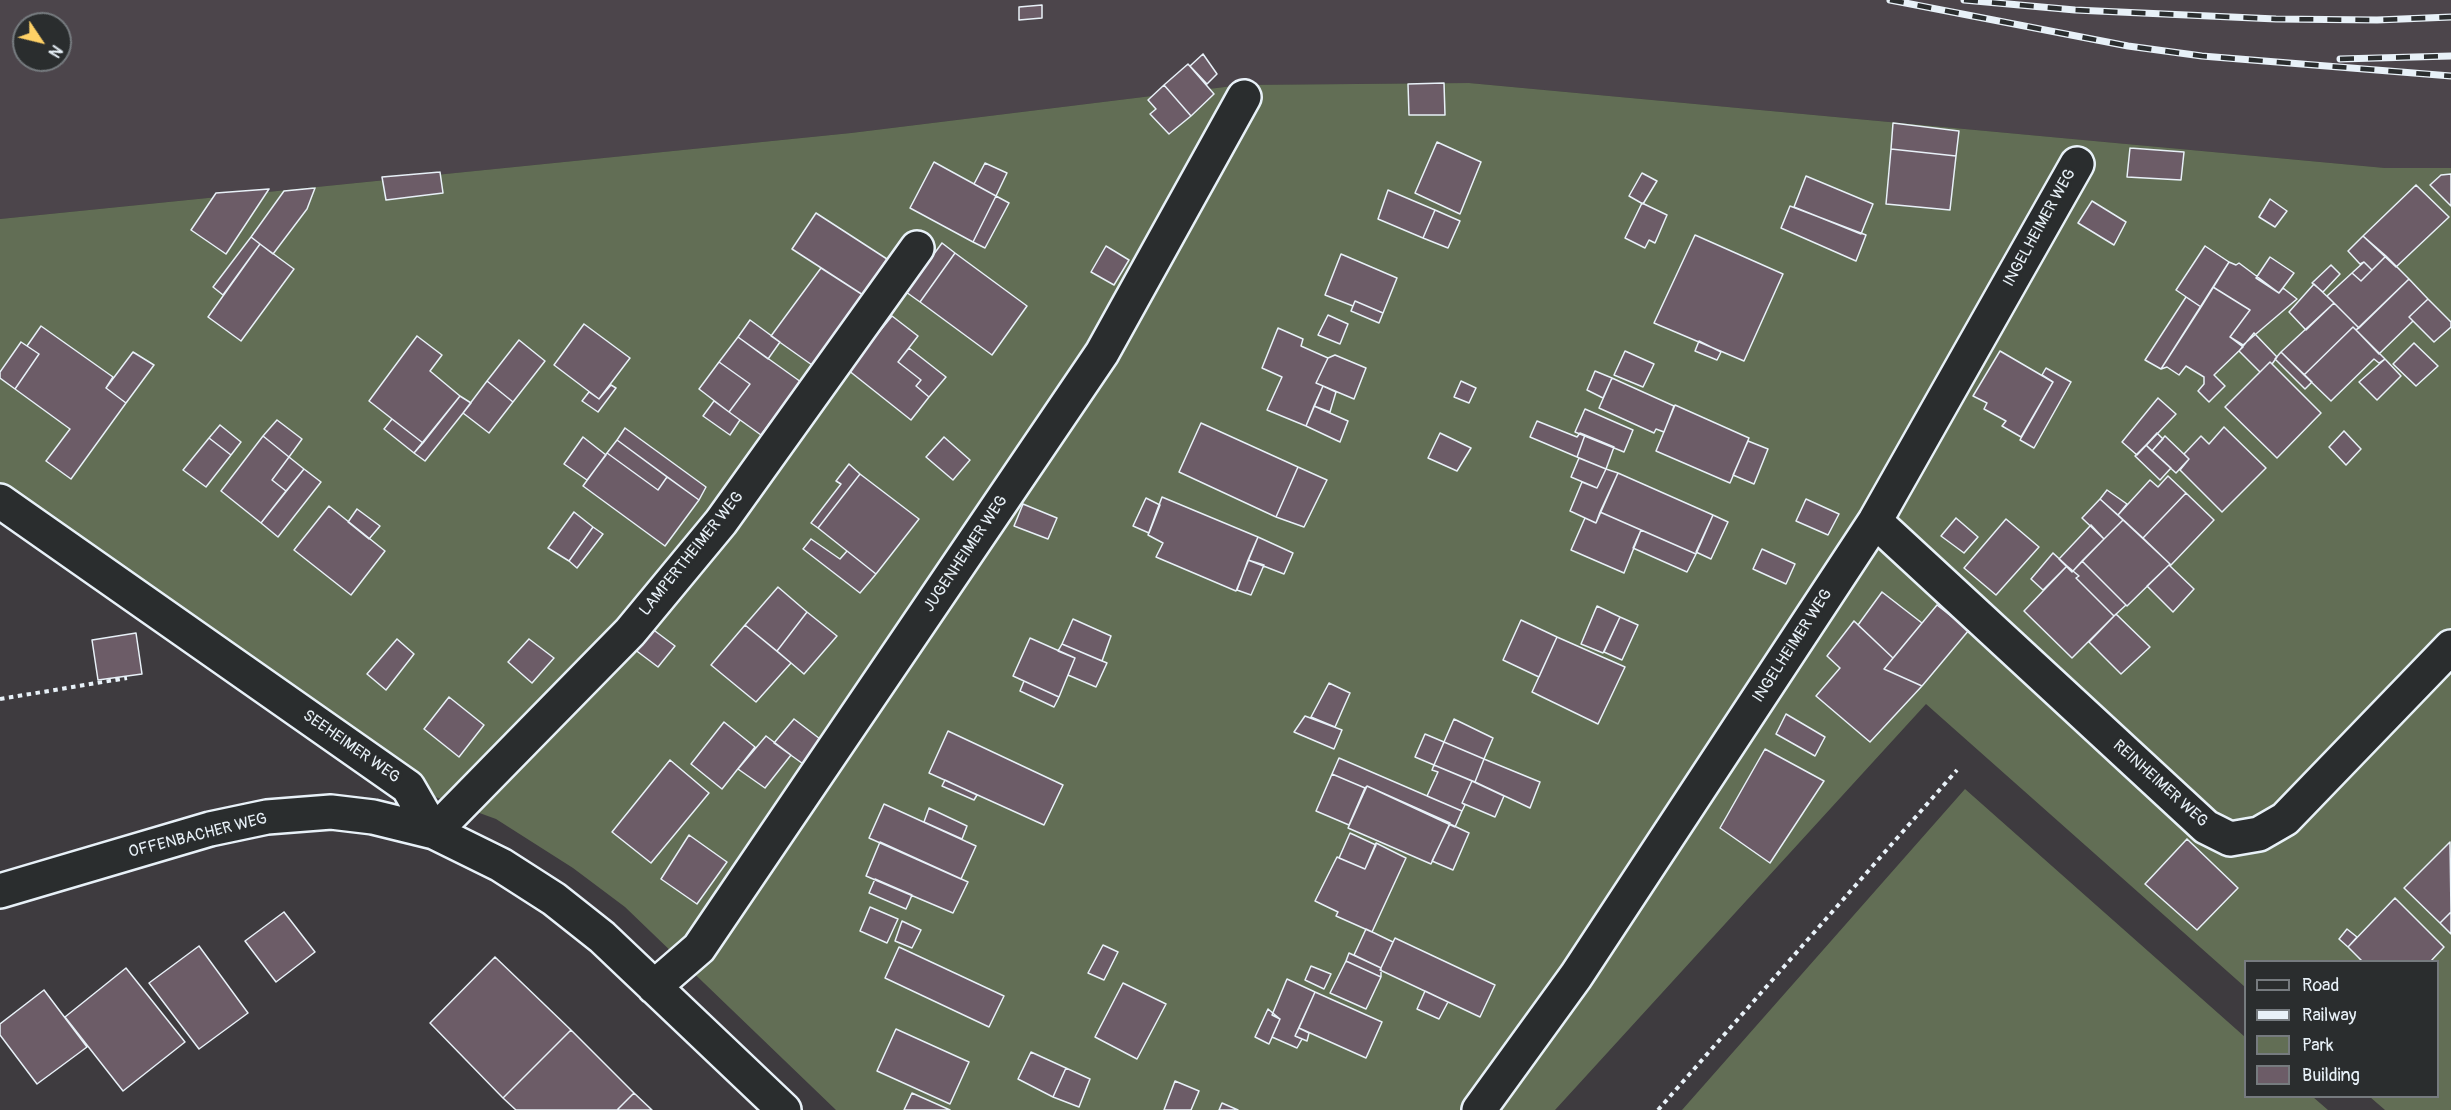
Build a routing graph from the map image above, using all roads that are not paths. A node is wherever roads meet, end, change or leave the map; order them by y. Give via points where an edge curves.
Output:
1 (1244, 97) dead end
2 (2077, 164) dead end
3 (918, 248) dead end
4 (0, 501) edge
5 (1875, 521) junction
6 (2451, 647) edge
7 (434, 832) junction
8 (0, 891) edge
9 (654, 987) junction
10 (784, 1110) edge
11 (1479, 1110) edge

1 - 9 street, JUGENHEIMER WEG via 1102,353 699,948
2 - 5 street, INGELHEIMER WEG
3 - 7 street, LAMPERTHEIMER WEG via 721,522 630,632
4 - 7 street, SEEHEIMER WEG via 408,788
5 - 6 street, REINHEIMER WEG via 2206,828 2230,839 2259,834 2285,819
5 - 11 street, INGELHEIMER WEG via 1576,976
7 - 8 street, OFFENBACHER WEG via 373,817 331,812 267,817 210,829
7 - 9 street via 501,865 554,899 602,937
9 - 10 street

